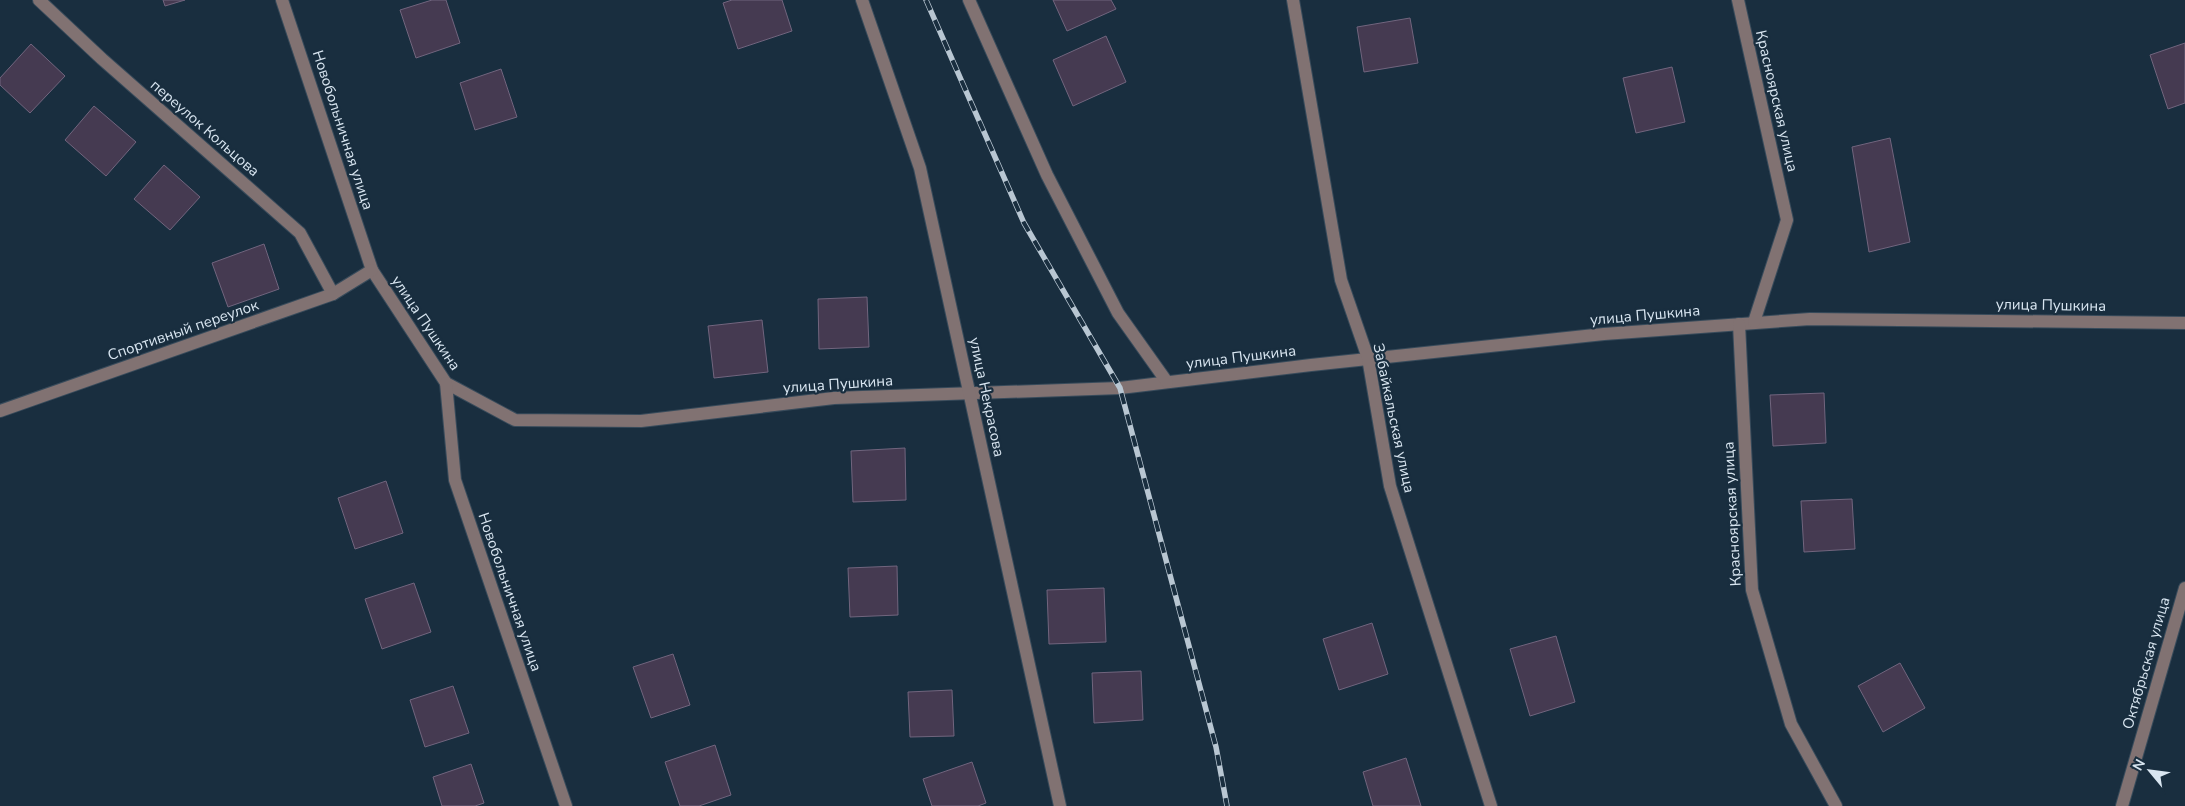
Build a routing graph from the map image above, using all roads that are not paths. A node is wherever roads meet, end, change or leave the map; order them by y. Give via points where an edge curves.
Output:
1 (38, 0) edge
2 (282, 0) edge
3 (862, 0) edge
4 (969, 0) edge
5 (1293, 0) edge
6 (1738, 0) edge
7 (372, 270) junction
8 (334, 294) junction
9 (1754, 322) junction
10 (2185, 323) edge
11 (1739, 324) junction
12 (1368, 358) junction
13 (1166, 382) junction
14 (446, 383) junction
15 (969, 394) junction
16 (0, 411) edge
17 (2185, 588) edge
18 (566, 806) edge
19 (1060, 806) edge
20 (1491, 806) edge
21 (1836, 806) edge
22 (2122, 806) edge

1 - 8 street, переулок Кольцова via 300,233
2 - 7 street, Новобольничная улица
3 - 15 street, улица Некрасова via 920,168
4 - 13 street via 1047,174 1118,313
5 - 12 street, Забайкальская улица via 1341,280
6 - 9 street, Красноярская улица via 1787,220
7 - 8 street, Спортивный переулок
7 - 14 street, улица Пушкина
8 - 16 street, Спортивный переулок
9 - 10 street, улица Пушкина via 1810,319
9 - 11 street, улица Пушкина
11 - 12 street, улица Пушкина
11 - 21 street, Красноярская улица via 1752,590 1791,724
12 - 13 street, улица Пушкина
12 - 20 street, Забайкальская улица via 1390,486
13 - 15 street, улица Пушкина via 1120,388
14 - 15 street, улица Пушкина via 515,420 641,421 834,398
14 - 18 street, Новобольничная улица via 455,480
15 - 19 street, улица Некрасова
17 - 22 street, Октябрьская улица

